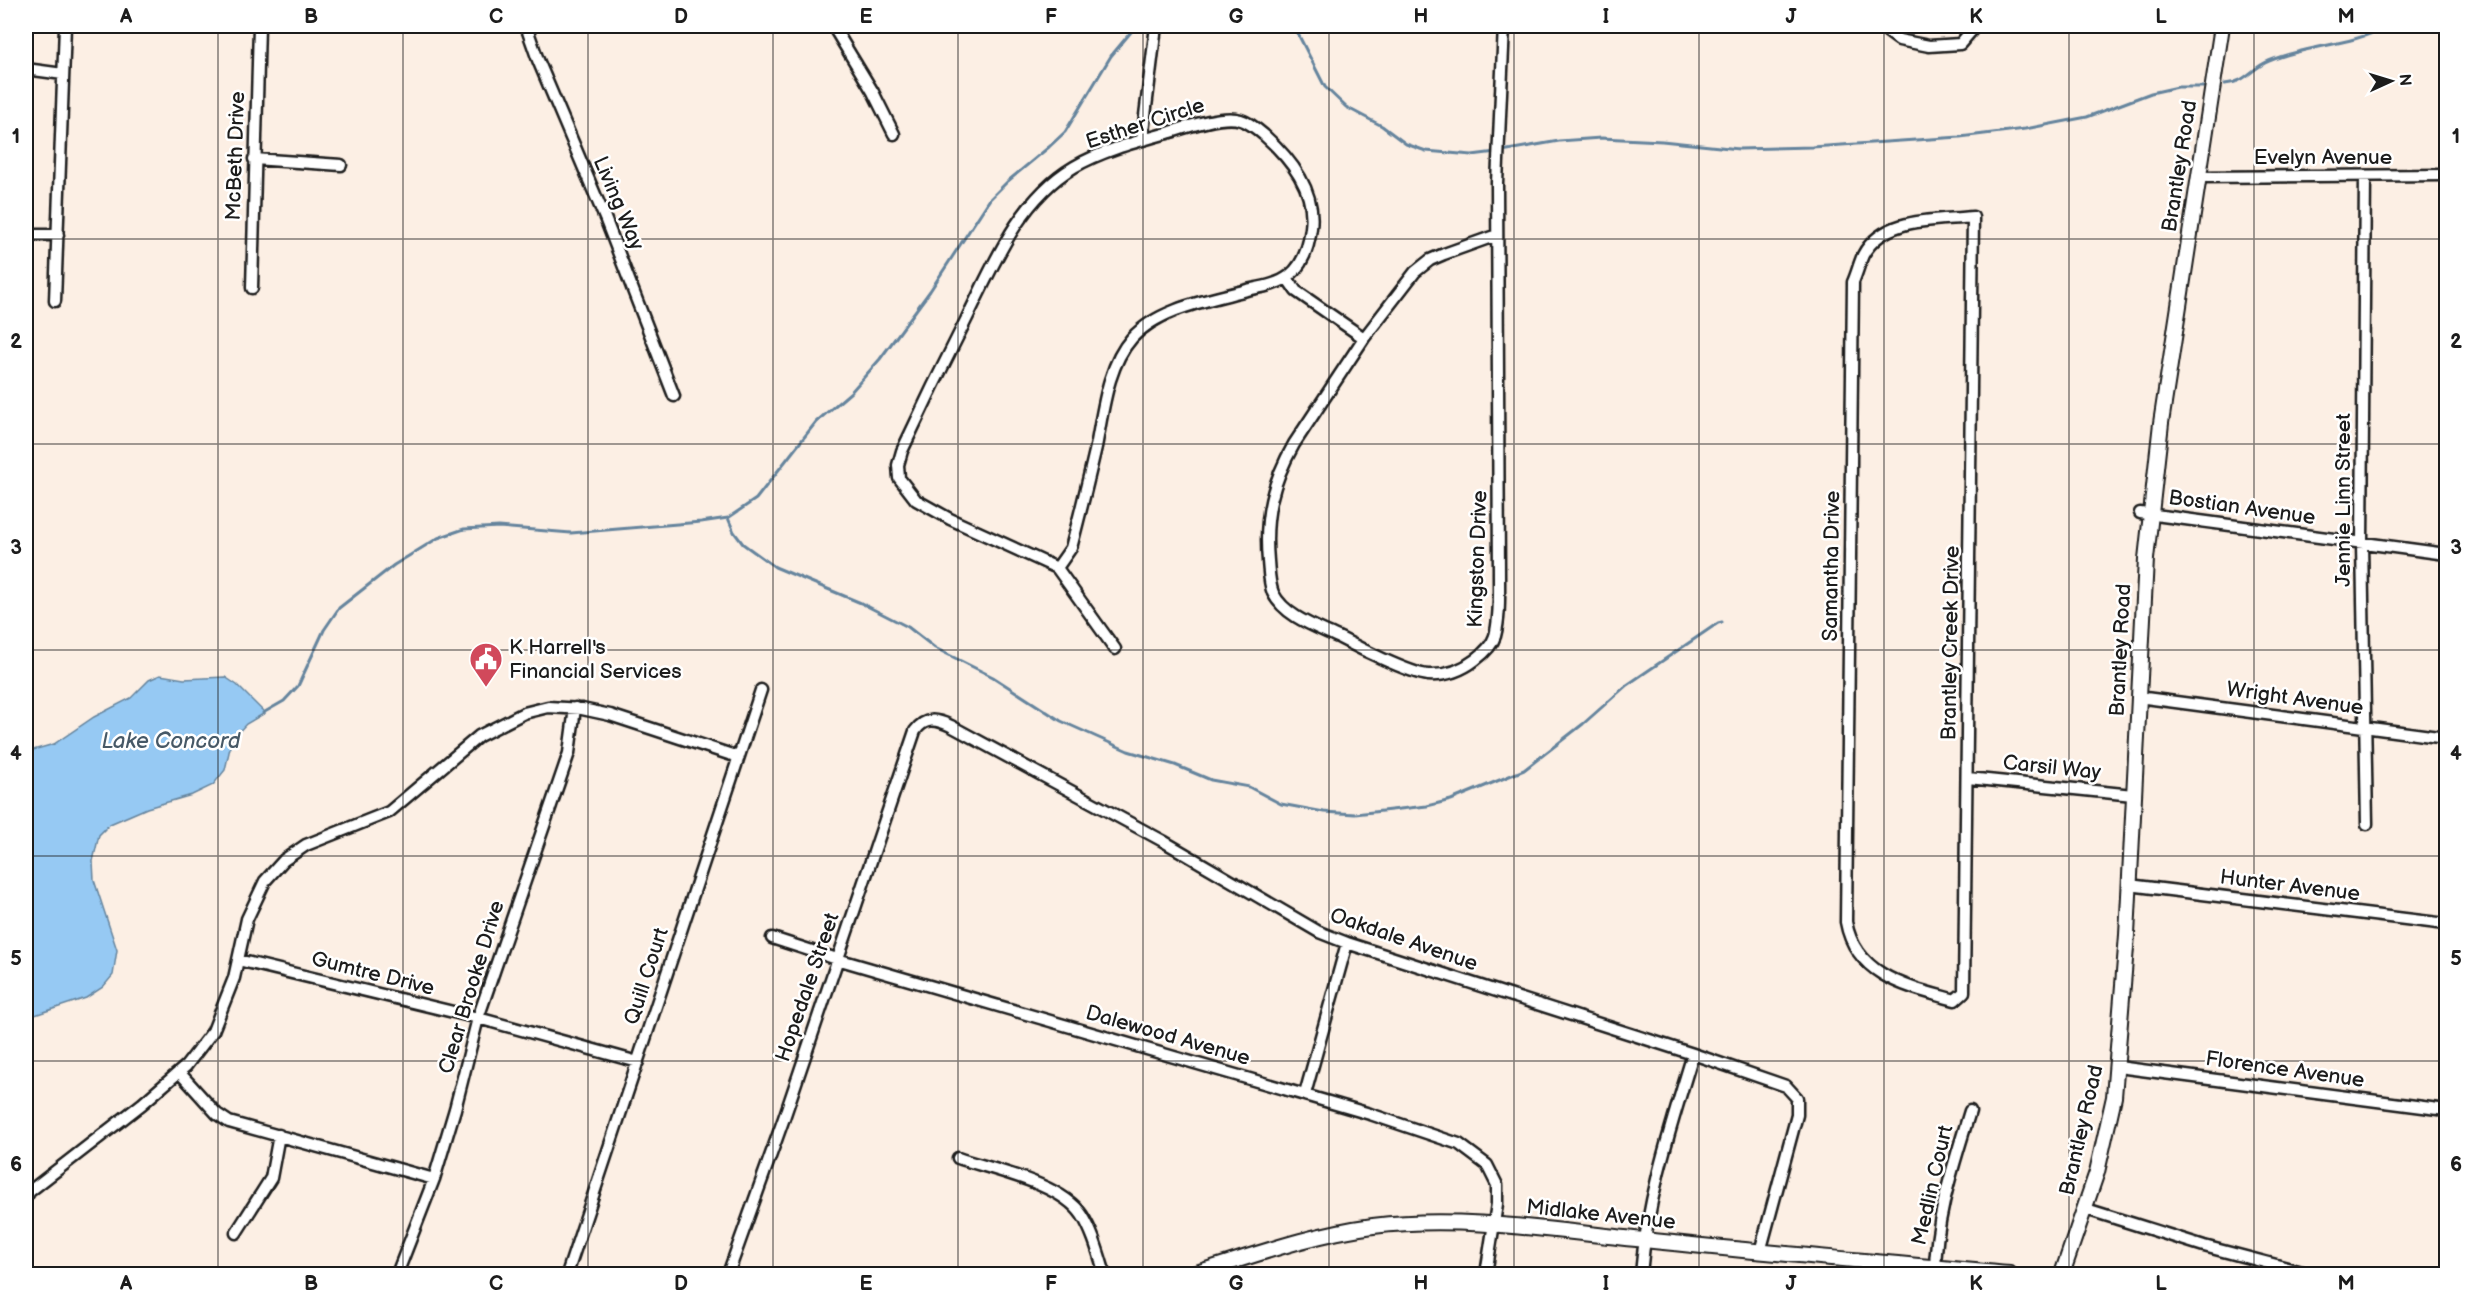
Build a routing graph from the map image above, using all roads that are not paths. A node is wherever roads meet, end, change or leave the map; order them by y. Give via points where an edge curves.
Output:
1 (65, 26) edge
2 (259, 26) edge
3 (526, 26) edge
4 (833, 26) edge
5 (1156, 26) edge
6 (1504, 26) edge
7 (1880, 26) edge
8 (1972, 26) edge
9 (2222, 26) edge
10 (26, 69) edge
11 (63, 74) junction
12 (894, 134) dead end
13 (1142, 140) junction
14 (254, 159) junction
15 (341, 165) dead end
16 (2446, 175) edge
17 (2365, 176) junction
18 (2199, 177) junction
19 (1973, 217) joint
20 (26, 235) edge
21 (57, 235) junction
22 (1497, 235) junction
23 (1287, 278) junction
24 (252, 288) dead end
25 (56, 301) dead end
26 (1364, 338) junction
27 (674, 396) dead end
28 (2146, 514) junction
29 (2362, 543) junction
30 (2446, 554) edge
31 (1057, 568) junction
32 (1115, 649) dead end
33 (761, 690) dead end
34 (2138, 697) junction
35 (575, 708) junction
36 (931, 720) joint
37 (2364, 727) junction
38 (2446, 738) edge
39 (738, 757) junction
40 (1968, 778) junction
41 (2133, 795) junction
42 (2367, 824) dead end
43 (2129, 885) junction
44 (2446, 924) edge
45 (772, 938) dead end
46 (1347, 944) junction
47 (837, 959) junction
48 (238, 960) junction
49 (1894, 980) joint
50 (478, 1018) junction
51 (1694, 1054) junction
52 (638, 1062) junction
53 (2118, 1067) junction
54 (179, 1072) junction
55 (1305, 1094) junction
56 (2446, 1110) edge
57 (1970, 1111) dead end
58 (279, 1136) junction
59 (958, 1158) dead end
60 (434, 1179) junction
61 (26, 1197) edge
62 (2086, 1209) junction
63 (1493, 1225) junction
64 (236, 1233) dead end
65 (1644, 1240) junction
66 (1760, 1252) junction
67 (1935, 1271) edge
68 (397, 1275) edge
69 (567, 1275) edge
70 (728, 1275) edge
71 (1106, 1275) edge
72 (1193, 1275) edge
73 (1486, 1275) edge
74 (1641, 1275) edge
75 (2010, 1275) edge
76 (2062, 1275) edge
77 (2310, 1275) edge

1 - 11 street
2 - 14 street, McBeth Drive
3 - 27 street, Living Way
4 - 12 street
5 - 13 street
6 - 22 street, Kingston Drive
7 - 8 street via 1899,40 1929,46 1960,44
9 - 18 street, Brantley Road
10 - 11 street
11 - 21 street
13 - 23 street, Esther Circle via 1227,118 1245,122 1266,137 1305,183 1312,206 1305,254
13 - 31 street, Esther Circle via 1073,168 1027,209 1002,248 898,465 898,478 916,500
14 - 15 street
14 - 24 street, McBeth Drive
16 - 17 street, Evelyn Avenue
17 - 18 street, Evelyn Avenue
17 - 29 street, Jennie Linn Street
18 - 28 street, Brantley Road
19 - 40 street, Brantley Creek Drive
19 - 49 street, Samantha Drive via 1901,224 1881,236 1864,254 1853,282 1846,922 1855,950 1868,965
20 - 21 street
21 - 25 street
22 - 26 street, Kingston Drive via 1430,260 1415,272
22 - 26 street, Kingston Drive via 1498,619 1491,645 1468,666 1449,673 1421,673 1355,646 1287,610 1270,585 1267,527 1274,486 1294,444
23 - 26 street via 1296,291
23 - 31 street via 1148,323 1131,340 1108,389 1071,548
28 - 29 street, Bostian Avenue
28 - 34 street, Brantley Road
29 - 30 street, Bostian Avenue
29 - 37 street, Jennie Linn Street
31 - 32 street, Esther Circle
33 - 39 street, Quill Court
34 - 37 street, Wright Avenue
34 - 41 street, Brantley Road
35 - 39 street via 610,715
35 - 48 street via 548,707 524,713 463,748 389,812 306,845 284,860 265,881 247,919
35 - 50 street, Clear Brooke Drive via 569,753
36 - 46 street, Oakdale Avenue via 951,726
36 - 47 street, Hopedale Street via 915,731
37 - 38 street, Wright Avenue
37 - 42 street, Jennie Linn Street
39 - 52 street, Quill Court
40 - 41 street, Carsil Way
40 - 49 street, Brantley Creek Drive via 1964,992 1955,1000
41 - 43 street, Brantley Road
43 - 44 street, Hunter Avenue
43 - 53 street, Brantley Road
45 - 47 street, Dalewood Avenue
46 - 51 street, Oakdale Avenue
46 - 55 street
47 - 55 street, Dalewood Avenue
47 - 70 street, Hopedale Street
48 - 50 street, Gumtre Drive
48 - 54 street via 213,1031
50 - 52 street, Gumtre Drive
50 - 60 street, Clear Brooke Drive
51 - 65 street via 1671,1126
51 - 66 street, Oakdale Avenue via 1776,1081 1797,1098 1797,1115
52 - 69 street, Quill Court
53 - 56 street, Florence Avenue
53 - 62 street, Brantley Road via 2105,1139
54 - 58 street via 229,1122
54 - 61 street
55 - 63 street, Dalewood Avenue via 1446,1138 1478,1157 1497,1185
57 - 67 street, Medlin Court via 1938,1229
58 - 60 street
58 - 64 street via 271,1178
59 - 71 street via 1048,1188 1065,1198 1083,1216
60 - 68 street, Clear Brooke Drive
62 - 76 street, Brantley Road
62 - 77 street
63 - 65 street, Midlake Avenue
63 - 72 street, Midlake Avenue via 1417,1223 1363,1228 1289,1245
63 - 73 street, Dalewood Avenue
65 - 66 street, Midlake Avenue
65 - 74 street
66 - 67 street, Midlake Avenue
67 - 75 street, Midlake Avenue

